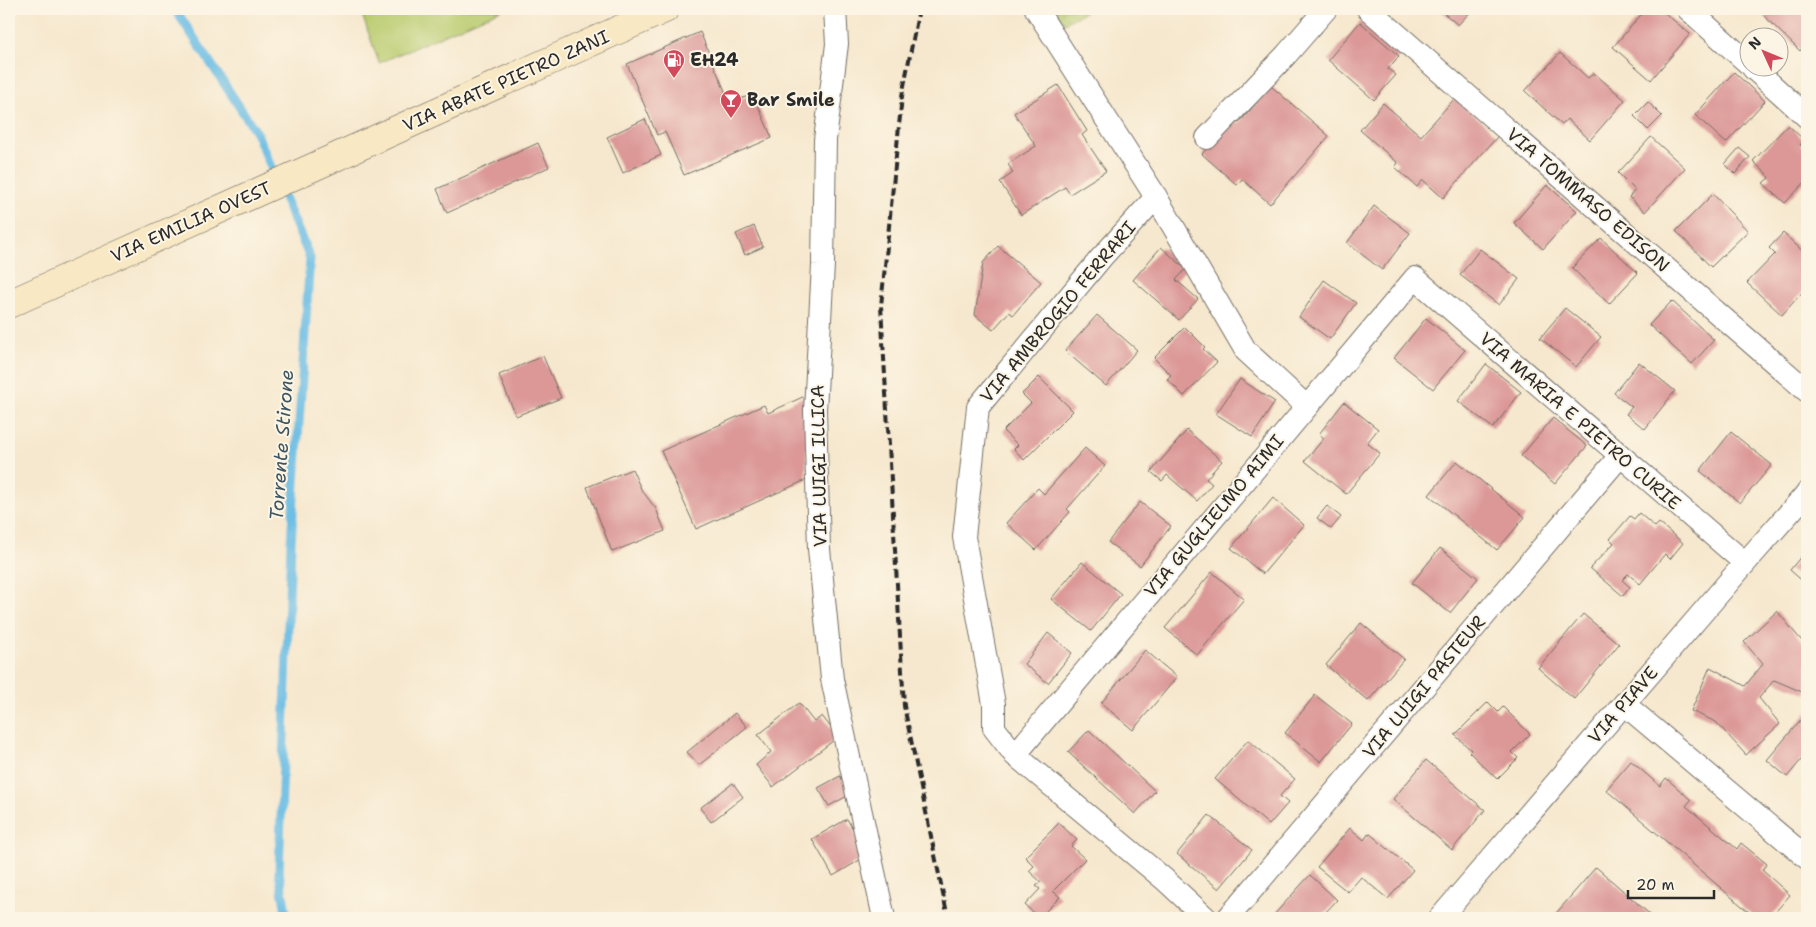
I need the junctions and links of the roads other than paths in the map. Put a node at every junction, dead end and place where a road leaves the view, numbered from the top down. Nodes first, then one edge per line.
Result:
1 (665, 9) edge
2 (835, 9) edge
3 (1036, 9) edge
4 (1326, 9) edge
5 (1368, 9) edge
6 (1688, 9) edge
7 (1738, 54) edge
8 (1764, 78) edge
9 (1807, 117) edge
10 (1207, 138) dead end
11 (374, 141) joint
12 (1156, 197) junction
13 (1414, 278) joint
14 (9, 304) edge
15 (1807, 391) edge
16 (1306, 406) junction
17 (1620, 456) junction
18 (1807, 493) edge
19 (1745, 563) junction
20 (1624, 704) junction
21 (1015, 754) junction
22 (1807, 858) edge
23 (884, 918) edge
24 (1206, 918) edge
25 (1228, 918) edge
26 (1440, 918) edge

1 - 11 main road, VIA ABATE PIETRO ZANI
2 - 23 street, VIA LUIGI ILLICA
3 - 12 street
4 - 10 street
5 - 15 street, VIA TOMMASO EDISON
6 - 7 street
8 - 9 street
11 - 14 main road, VIA EMILIA OVEST
12 - 16 street
12 - 21 street, VIA AMBROGIO FERRARI
13 - 16 street, VIA GUGLIELMO AIMI
13 - 17 street, VIA MARIA E PIETRO CURIE
16 - 21 street, VIA GUGLIELMO AIMI
17 - 19 street, VIA MARIA E PIETRO CURIE
17 - 25 street, VIA LUIGI PASTEUR
18 - 19 street, VIA PIAVE
19 - 20 street, VIA PIAVE
20 - 22 street
20 - 26 street, VIA PIAVE
21 - 24 street, VIA AMBROGIO FERRARI

